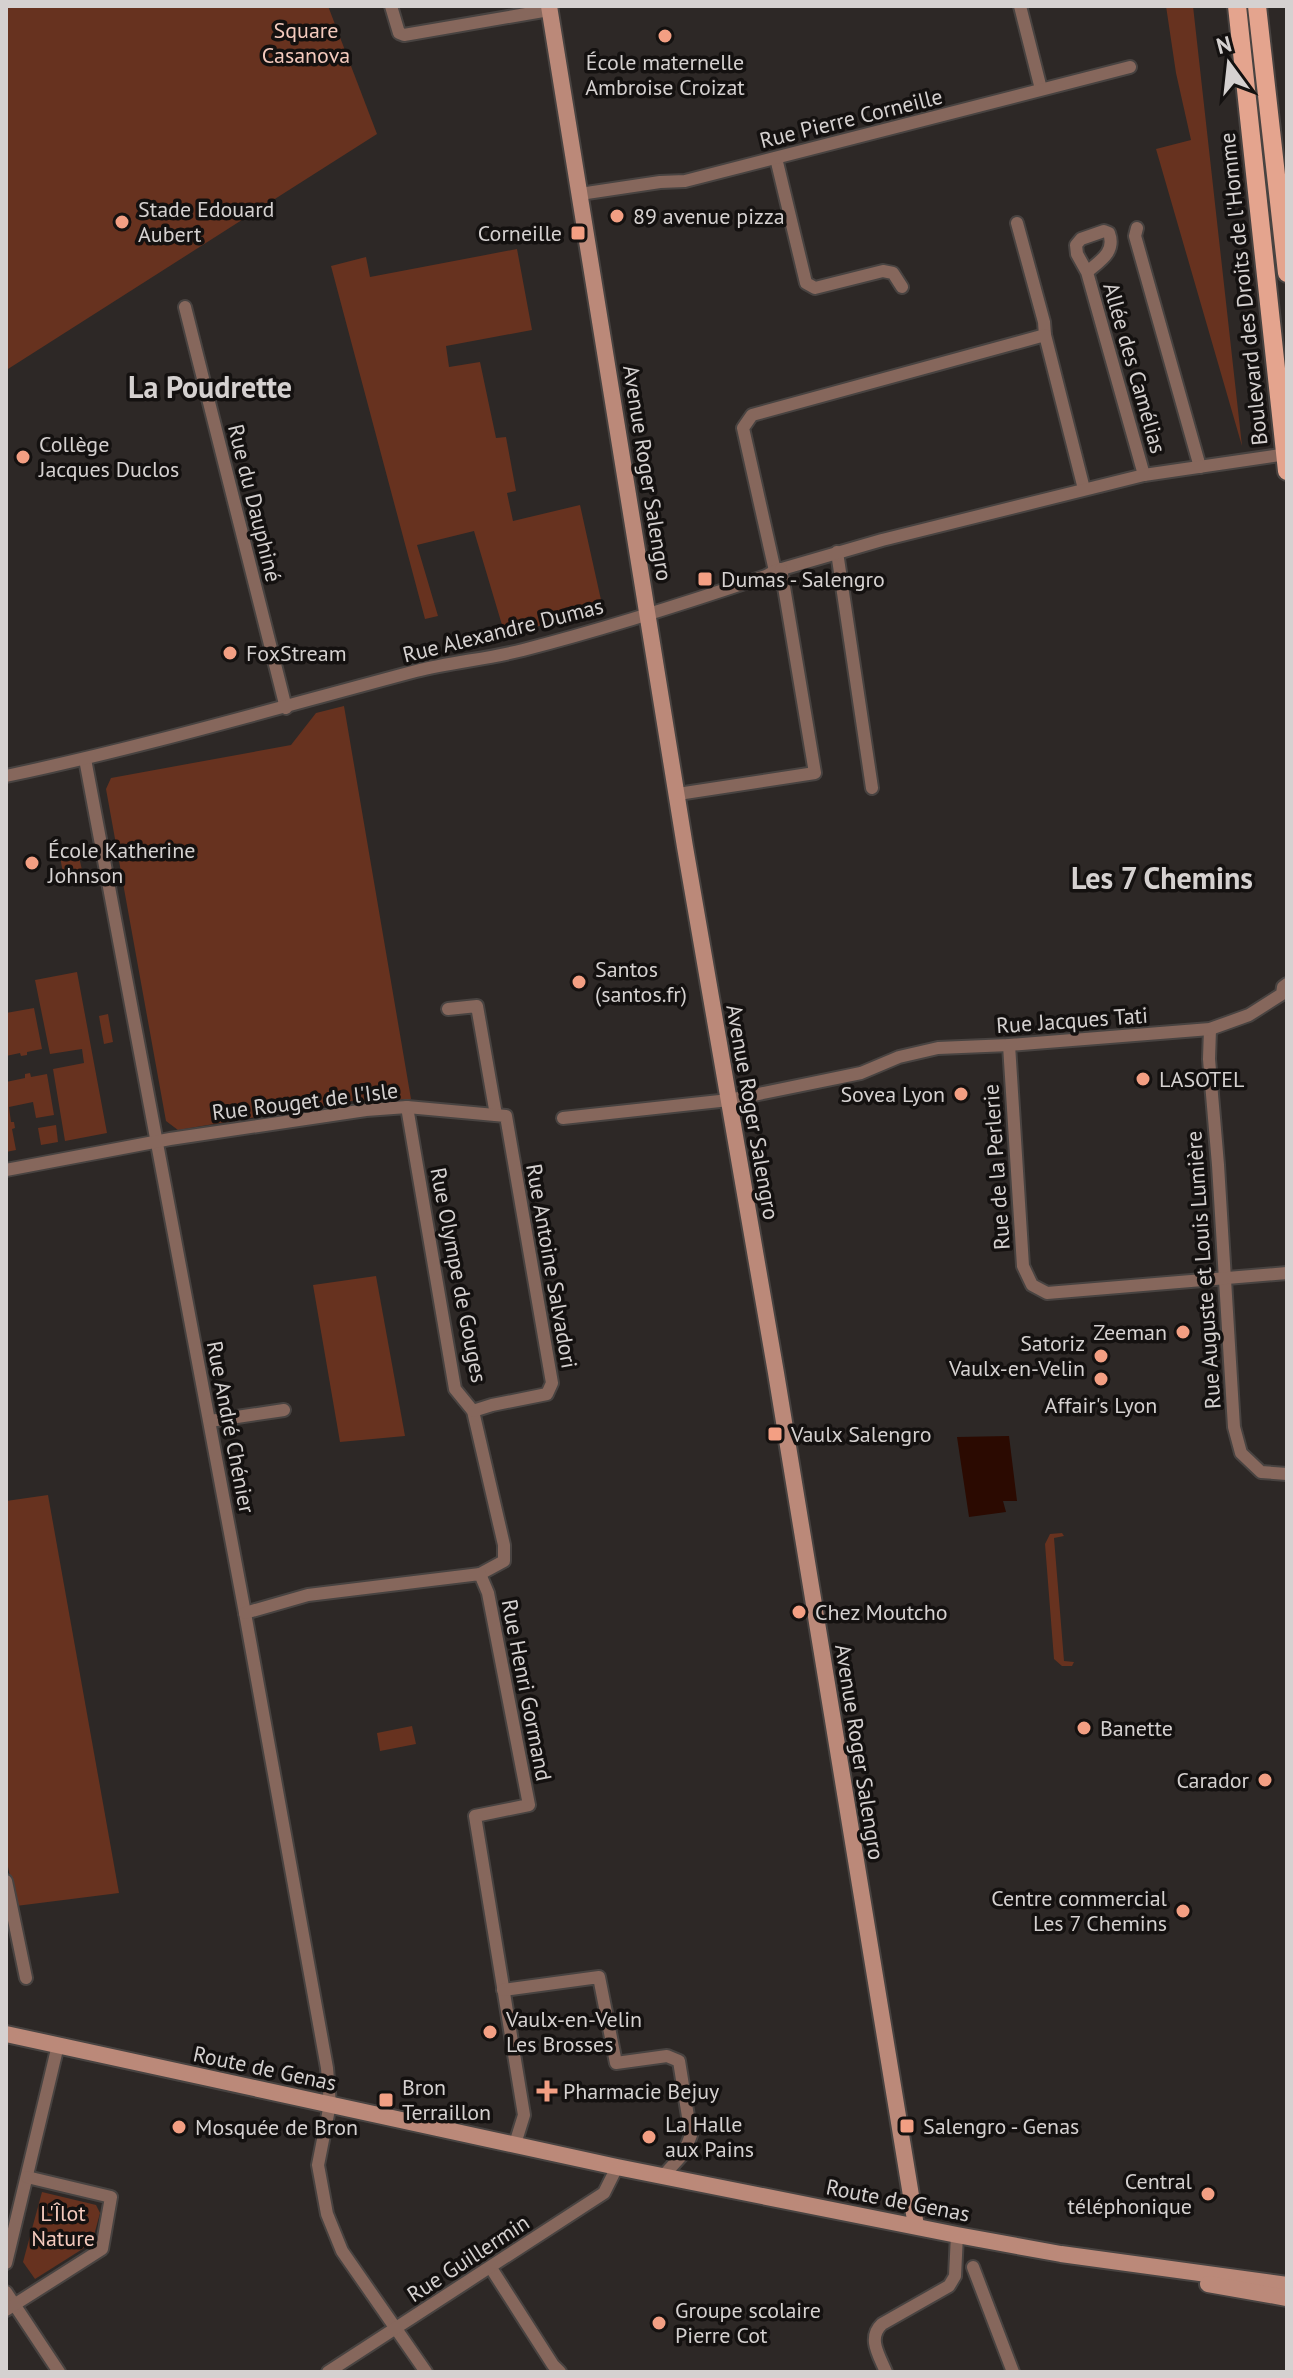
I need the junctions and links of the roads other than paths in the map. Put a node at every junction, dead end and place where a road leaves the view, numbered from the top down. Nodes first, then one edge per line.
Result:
1 (391, 6) edge
2 (1020, 6) edge
3 (1237, 6) edge
4 (1257, 6) edge
5 (549, 8) edge
6 (1130, 67) dead end
7 (1041, 89) junction
8 (776, 158) junction
9 (580, 194) junction
10 (1017, 223) dead end
11 (1137, 228) dead end
12 (1087, 272) dead end
13 (1287, 273) edge
14 (902, 287) dead end
15 (185, 307) dead end
16 (1045, 335) junction
17 (1286, 459) edge
18 (1200, 467) junction
19 (1144, 475) junction
20 (1084, 489) junction
21 (837, 552) junction
22 (778, 570) junction
23 (649, 614) junction
24 (286, 708) junction
25 (85, 759) junction
26 (6, 776) edge
27 (872, 788) dead end
28 (678, 794) junction
29 (1285, 991) edge
30 (448, 1009) dead end
31 (1210, 1029) junction
32 (1009, 1045) junction
33 (729, 1100) junction
34 (407, 1107) junction
35 (501, 1116) junction
36 (563, 1118) dead end
37 (157, 1142) junction
38 (6, 1170) edge
39 (1287, 1273) edge
40 (1225, 1277) junction
41 (284, 1410) dead end
42 (473, 1411) junction
43 (210, 1421) junction
44 (1287, 1474) edge
45 (480, 1574) junction
46 (245, 1613) junction
47 (6, 1881) edge
48 (26, 1978) dead end
49 (503, 1990) junction
50 (6, 2034) edge
51 (58, 2045) junction
52 (330, 2104) junction
53 (515, 2144) junction
54 (617, 2167) junction
55 (663, 2176) junction
56 (27, 2177) junction
57 (916, 2226) junction
58 (957, 2235) junction
59 (1077, 2256) junction
60 (6, 2263) edge
61 (973, 2267) dead end
62 (491, 2268) junction
63 (1164, 2277) junction
64 (1287, 2285) edge
65 (6, 2292) edge
66 (1287, 2292) edge
67 (1287, 2298) edge
68 (10, 2308) edge
69 (397, 2328) junction
70 (59, 2372) edge
71 (328, 2372) edge
72 (426, 2372) edge
73 (560, 2372) edge
74 (886, 2372) edge
75 (1013, 2372) edge

1 - 5 street
2 - 7 street
3 - 17 main road, Boulevard des Droits de l'Homme
4 - 13 main road, Boulevard des Droits de l'Homme
5 - 9 street, Avenue Roger Salengro
6 - 7 street, Rue Pierre Corneille
7 - 8 street, Rue Pierre Corneille
8 - 9 street, Rue Pierre Corneille
8 - 14 street
9 - 23 street, Avenue Roger Salengro
10 - 16 street
11 - 18 street
12 - 19 street, Allée des Camélias
15 - 24 street, Rue du Dauphiné
16 - 20 street
16 - 22 street
17 - 18 street, Rue Alexandre Dumas
18 - 19 street, Rue Alexandre Dumas
19 - 20 street, Rue Alexandre Dumas
20 - 21 street, Rue Alexandre Dumas
21 - 22 street, Rue Alexandre Dumas
21 - 27 street
22 - 23 street, Rue Alexandre Dumas
22 - 28 street
23 - 24 street, Rue Alexandre Dumas
23 - 28 street, Avenue Roger Salengro
24 - 25 street, Rue Alexandre Dumas
25 - 26 street, Rue Alexandre Dumas
25 - 37 street, Rue André Chénier
28 - 33 street, Avenue Roger Salengro
29 - 31 street, Rue Jacques Tati
30 - 35 street
31 - 32 street, Rue Jacques Tati
31 - 40 street, Rue Auguste et Louis Lumière
32 - 33 street, Rue Jacques Tati
32 - 40 street, Rue de la Perlerie
33 - 36 street
33 - 57 street, Avenue Roger Salengro
34 - 35 street, Rue Rouget de l'Isle
34 - 37 street, Rue Rouget de l'Isle
34 - 42 street, Rue Olympe de Gouges
35 - 42 street, Rue Antoine Salvadori
37 - 38 street, Rue Rouget de l'Isle
37 - 43 street, Rue André Chénier
39 - 40 street
40 - 44 street, Rue Auguste et Louis Lumière
41 - 43 street
42 - 45 street, Rue Olympe de Gouges
43 - 46 street, Rue André Chénier
45 - 46 street, Rue Henri Gormand
45 - 49 street, Rue Henri Gormand
46 - 52 street, Rue André Chénier
47 - 48 street
49 - 53 street
49 - 55 street
50 - 51 street, Route de Genas
51 - 52 street, Route de Genas
51 - 56 street
52 - 53 street, Route de Genas
52 - 69 street, Rue André Chénier
53 - 54 street, Route de Genas
54 - 55 street, Route de Genas
54 - 62 street, Rue Guillermin
55 - 57 street, Route de Genas
56 - 60 street
56 - 68 street
57 - 58 street, Route de Genas
58 - 59 street, Route de Genas
58 - 74 street
59 - 63 street, Route de Genas
59 - 64 street, Route de Genas
61 - 75 street
62 - 69 street, Rue Guillermin
62 - 73 street
63 - 66 street
63 - 67 street, Route de Genas
65 - 68 street
68 - 70 street
69 - 71 street, Rue Guillermin
69 - 72 street, Rue André Chénier

